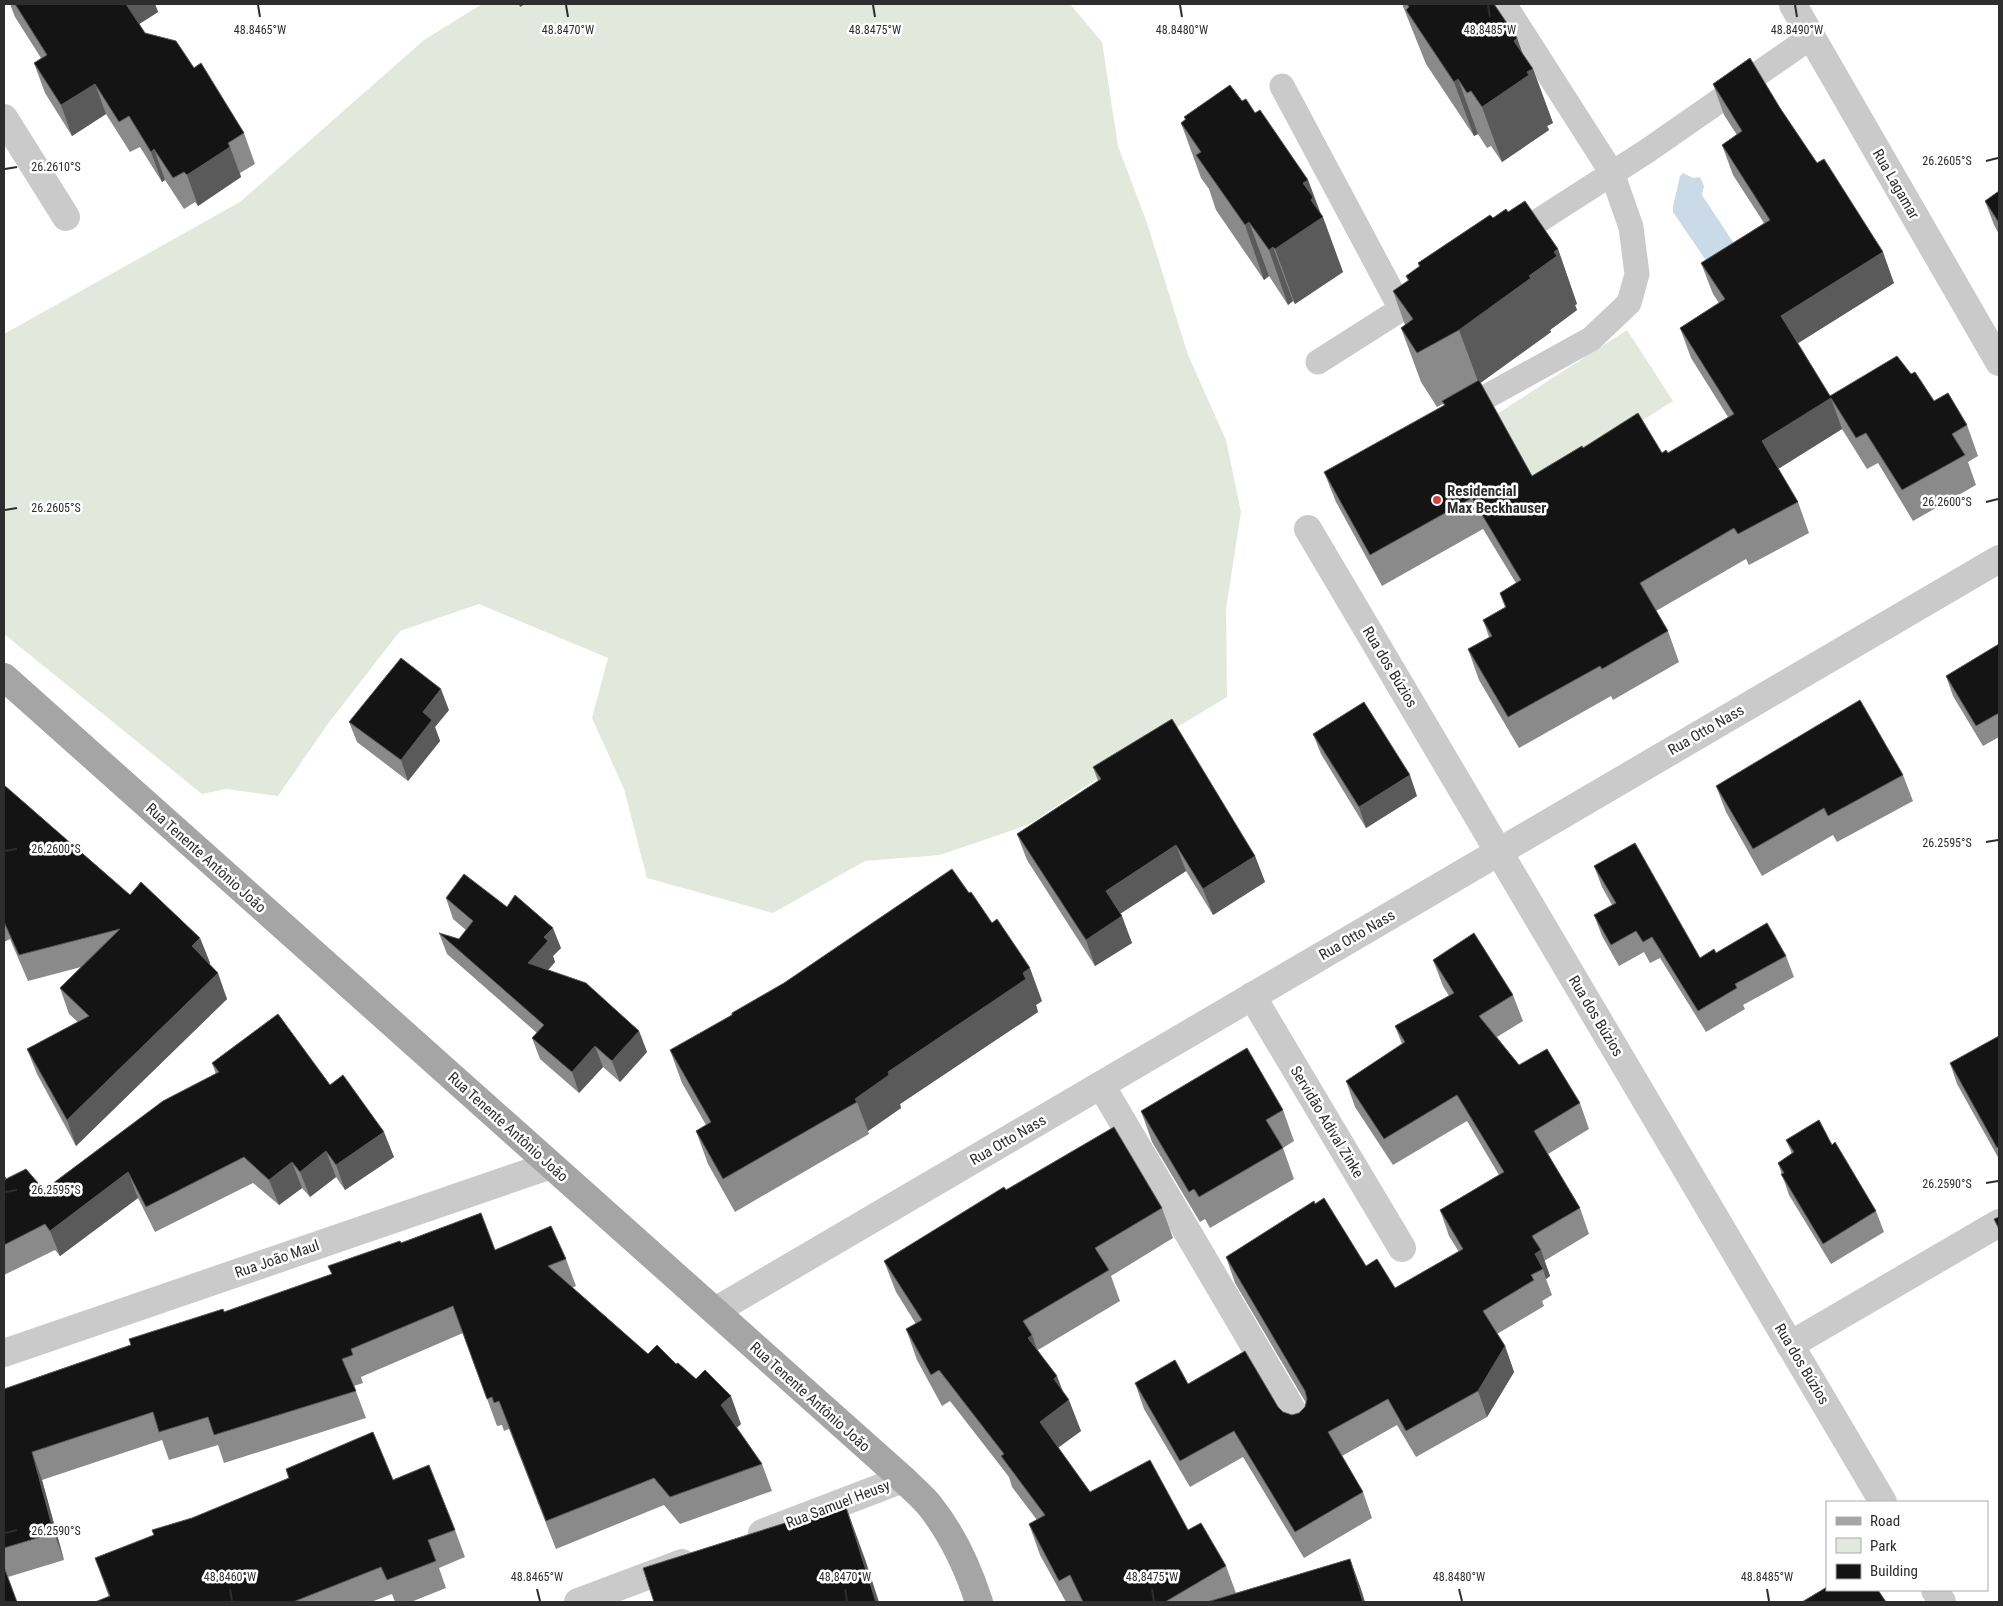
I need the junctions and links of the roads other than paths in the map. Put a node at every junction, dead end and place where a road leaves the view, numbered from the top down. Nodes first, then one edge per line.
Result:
1 (1504, 4) edge
2 (1792, 5) dead end
3 (1811, 37) junction
4 (1282, 86) dead end
5 (4, 118) edge
6 (1612, 173) junction
7 (66, 217) dead end
8 (1490, 252) edge
9 (1450, 278) edge
10 (1401, 309) junction
11 (1318, 362) dead end
12 (1999, 362) edge
13 (1433, 426) edge
14 (1308, 529) dead end
15 (1999, 558) edge
16 (4, 677) edge
17 (1499, 852) junction
18 (1252, 996) junction
19 (1101, 1085) junction
20 (551, 1165) junction
21 (1999, 1223) edge
22 (1402, 1248) dead end
23 (715, 1311) junction
24 (1790, 1345) junction
25 (4, 1353) edge
26 (1301, 1425) edge
27 (903, 1479) junction
28 (1882, 1501) edge
29 (743, 1540) edge
30 (706, 1554) edge
31 (1936, 1591) edge
32 (578, 1602) edge
33 (979, 1602) edge
34 (1942, 1602) edge

1 - 6 lane
2 - 3 street, Rua Lagamar
3 - 6 lane
3 - 12 street, Rua Lagamar
4 - 10 lane
5 - 7 street
6 - 8 lane
6 - 13 lane
9 - 10 lane
10 - 11 lane
14 - 17 street, Rua dos Búzios
15 - 17 street, Rua Otto Nass
16 - 20 main road, Rua Tenente Antônio João
17 - 18 street, Rua Otto Nass
17 - 24 street, Rua dos Búzios
18 - 19 street, Rua Otto Nass
18 - 22 street, Servidão Adival Zinke
19 - 23 street, Rua Otto Nass
19 - 26 street
20 - 23 main road, Rua Tenente Antônio João
20 - 25 street, Rua João Maul
21 - 24 street
23 - 27 main road, Rua Tenente Antônio João
24 - 28 street, Rua dos Búzios
27 - 29 street, Rua Samuel Heusy
27 - 33 main road, Rua Tenente Antônio João
30 - 32 street
31 - 34 street

